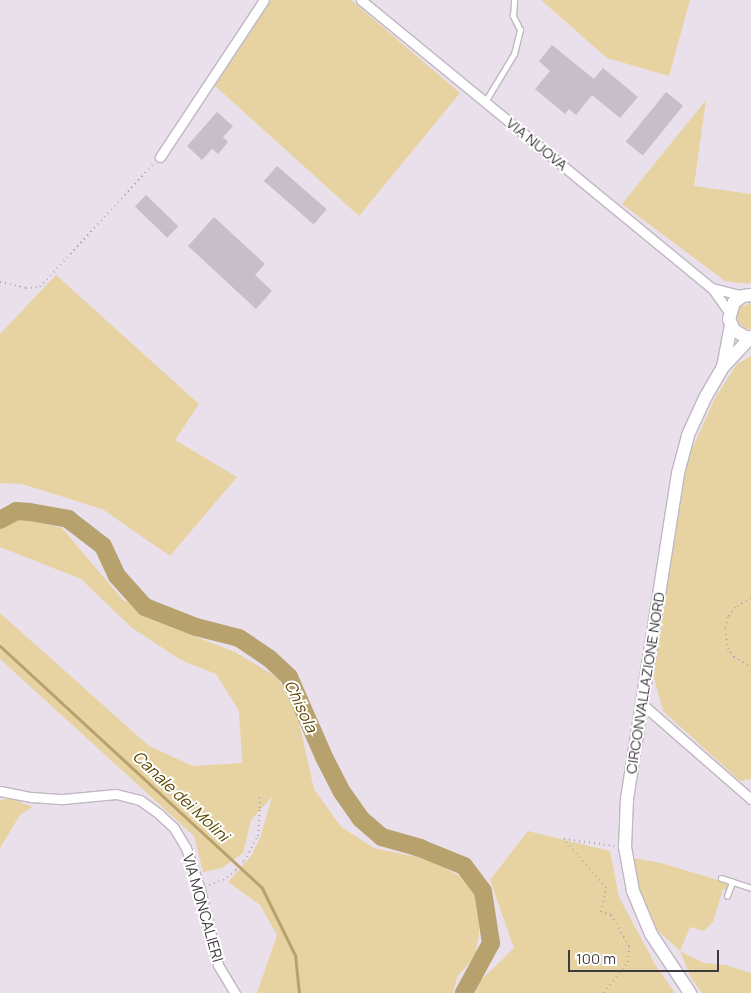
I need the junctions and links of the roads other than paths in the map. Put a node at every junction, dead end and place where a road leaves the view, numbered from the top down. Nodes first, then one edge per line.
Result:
1 (264, 0) edge
2 (361, 0) edge
3 (514, 0) edge
4 (485, 102) junction
5 (160, 158) road end
6 (712, 288) junction
7 (747, 296) edge
8 (730, 318) junction
9 (751, 337) edge
10 (723, 367) junction
11 (642, 704) junction
12 (0, 791) edge
13 (751, 799) edge
14 (720, 878) dead end
15 (732, 882) junction
16 (751, 888) edge
17 (727, 896) dead end
18 (235, 993) edge
19 (690, 993) edge

1 - 5 street
2 - 4 street, VIA NUOVA
3 - 4 lane
4 - 6 street, VIA NUOVA
6 - 7 street, VIA NUOVA
6 - 8 street, VIA NUOVA
7 - 8 street
8 - 9 street
8 - 10 street, CIRCONVALLAZIONE NORD
9 - 10 street, CIRCONVALLAZIONE NORD
10 - 11 street, CIRCONVALLAZIONE NORD
11 - 13 street
11 - 19 street, CIRCONVALLAZIONE NORD
12 - 18 street, VIA MONCALIERI
14 - 15 lane
15 - 16 lane
15 - 17 lane

